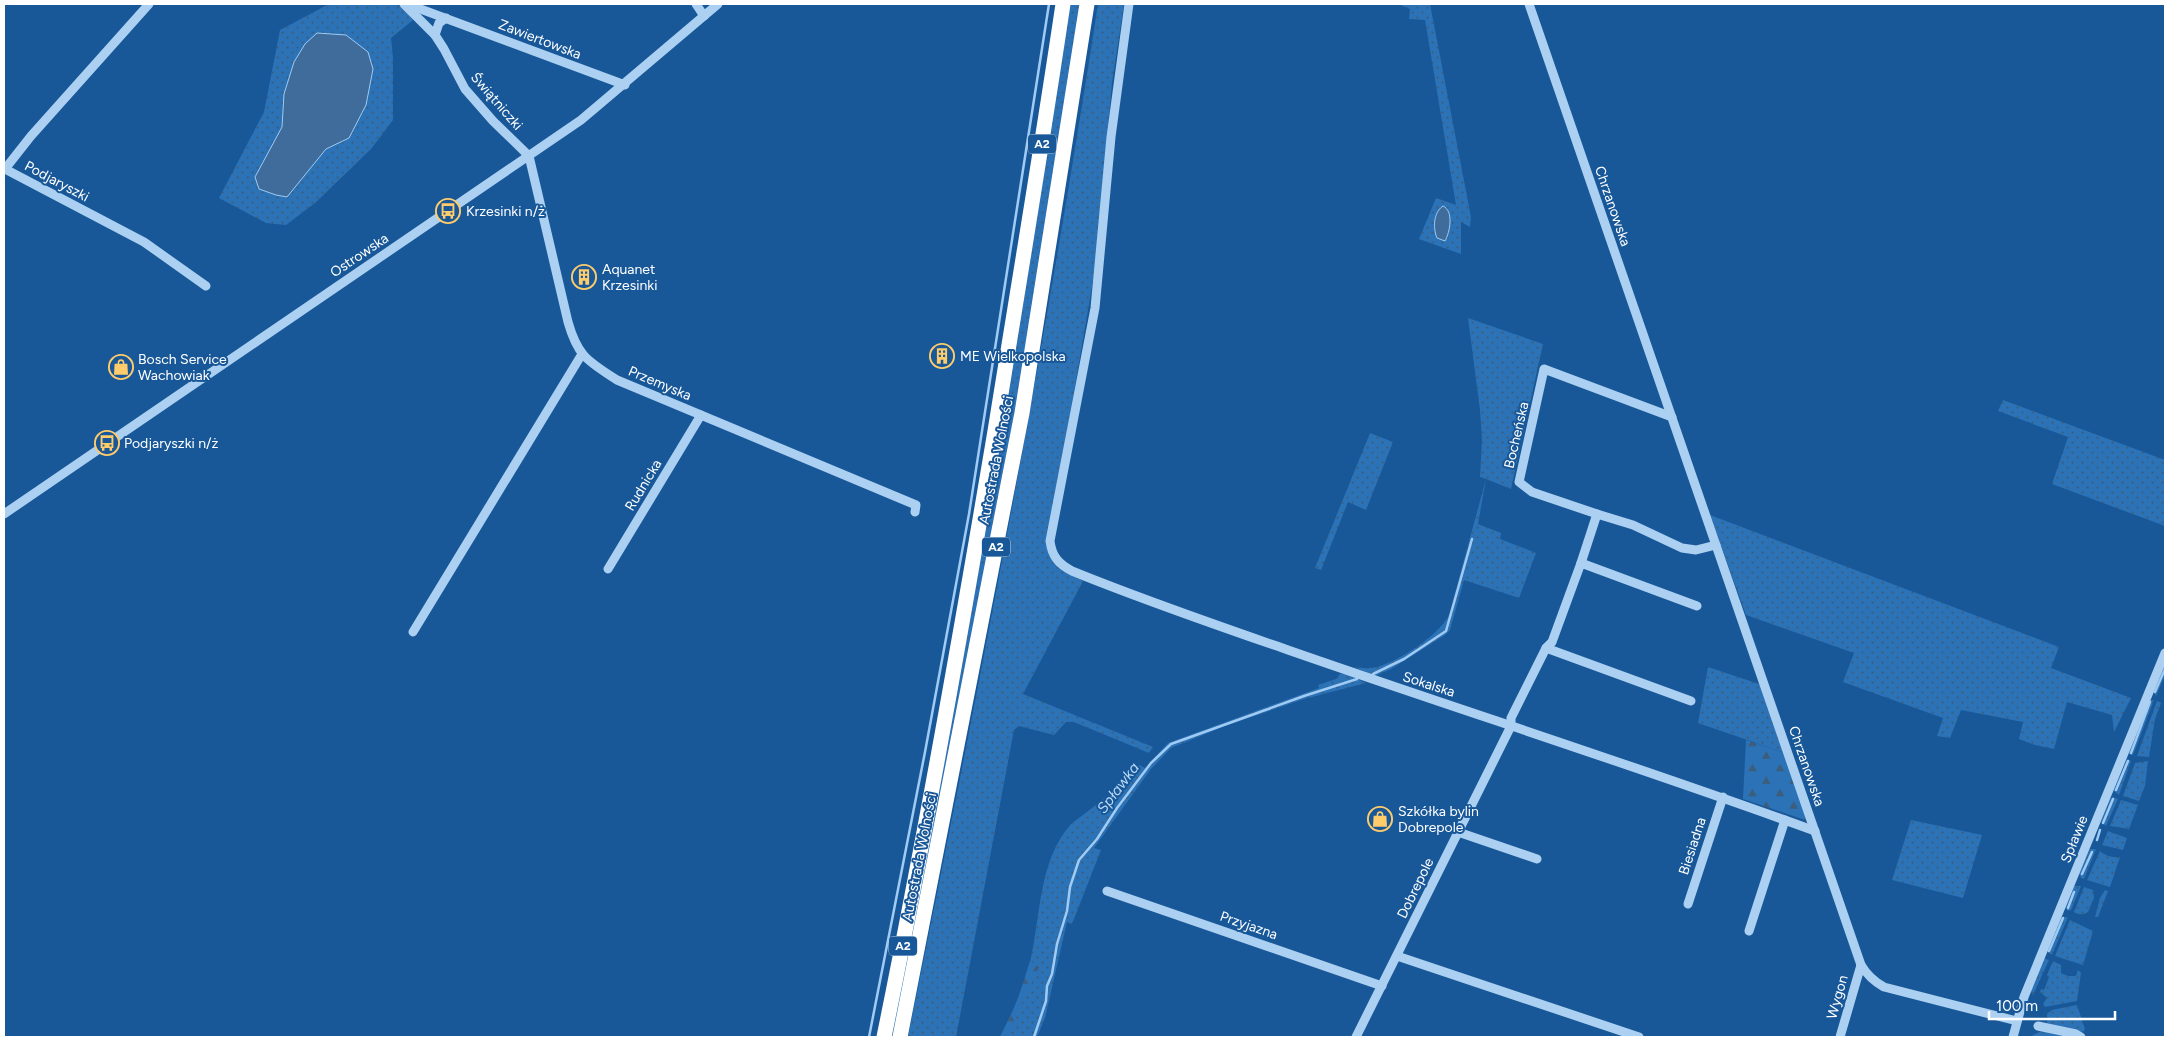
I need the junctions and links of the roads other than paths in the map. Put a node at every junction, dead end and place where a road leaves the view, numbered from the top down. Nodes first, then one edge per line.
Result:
1 (149, 4) edge
2 (404, 4) edge
3 (696, 4) edge
4 (718, 4) edge
5 (1059, 4) edge
6 (1063, 4) edge
7 (1087, 4) edge
8 (1129, 4) edge
9 (1529, 4) edge
10 (704, 16) junction
11 (446, 18) junction
12 (435, 35) junction
13 (1056, 56) junction
14 (624, 85) junction
15 (528, 156) junction
16 (206, 286) dead end
17 (582, 354) junction
18 (701, 415) junction
19 (1672, 417) junction
20 (916, 512) dead end
21 (4, 514) edge
22 (1597, 514) junction
23 (1716, 545) junction
24 (1581, 563) junction
25 (608, 569) dead end
26 (1697, 606) dead end
27 (413, 632) dead end
28 (1546, 648) junction
29 (2165, 654) edge
30 (1691, 701) dead end
31 (1511, 726) junction
32 (1723, 797) junction
33 (1784, 820) junction
34 (1815, 831) junction
35 (1458, 832) junction
36 (1536, 859) dead end
37 (1108, 891) dead end
38 (1688, 904) dead end
39 (1750, 931) dead end
40 (1397, 956) junction
41 (1861, 964) junction
42 (1382, 986) junction
43 (2016, 1021) junction
44 (2038, 1026) dead end
45 (884, 1037) edge
46 (900, 1037) edge
47 (1356, 1037) edge
48 (1639, 1037) edge
49 (1840, 1037) edge
50 (2013, 1037) edge
51 (2081, 1037) edge

1 - 16 street, Podjaryszki
2 - 11 street, Świątniczki
2 - 12 street, Świątniczki
3 - 10 street
4 - 10 street, Ostrowska
5 - 13 highway
6 - 13 highway, Autostrada Wolności / A2
7 - 46 highway, Autostrada Wolności / A2
8 - 31 street, Sokalska
9 - 19 street, Chrzanowska
10 - 14 street, Ostrowska
11 - 12 street
11 - 14 street, Zawiertowska
12 - 15 street, Świątniczki
13 - 45 highway, Autostrada Wolności / A2
14 - 15 street, Ostrowska
15 - 17 street, Przemyska
15 - 21 street, Ostrowska
17 - 18 street, Przemyska
17 - 27 street
18 - 20 street, Przemyska
18 - 25 street, Rudnicka
19 - 22 street, Bocheńska
19 - 23 street, Chrzanowska
22 - 23 street, Bocheńska
22 - 24 street
23 - 34 street, Chrzanowska
24 - 26 street
24 - 28 street
28 - 30 street
28 - 31 street
29 - 43 street, Spławie
31 - 32 street, Sokalska
31 - 35 street, Dobrepole
32 - 33 street, Sokalska
32 - 38 street, Biesiadna
33 - 34 street, Sokalska
33 - 39 street
34 - 41 street, Chrzanowska
35 - 36 street
35 - 40 street, Dobrepole
37 - 42 street, Przyjazna
40 - 42 street, Dobrepole
40 - 48 street
41 - 43 street, Chrzanowska
41 - 49 street, Wygon
42 - 47 street, Dobrepole
43 - 50 street, Spławie
44 - 51 street

